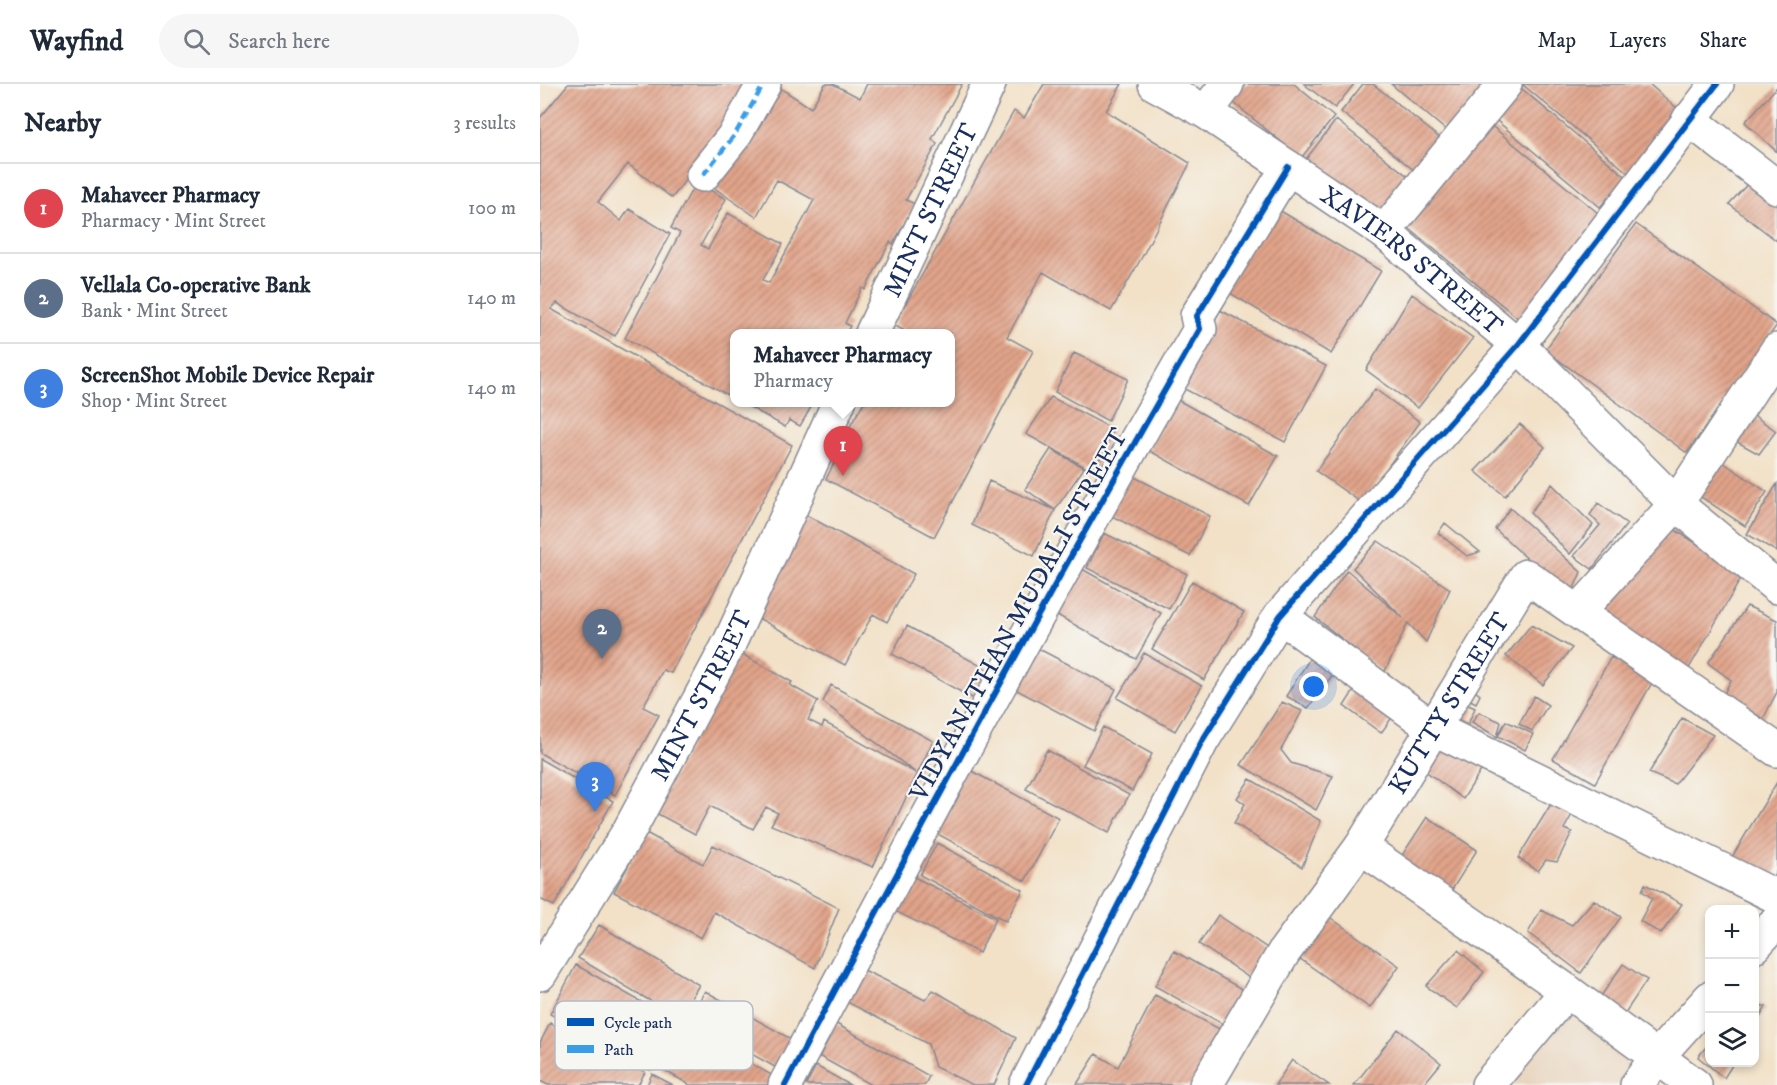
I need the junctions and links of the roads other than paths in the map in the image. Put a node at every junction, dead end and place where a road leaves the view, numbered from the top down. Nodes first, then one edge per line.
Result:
1 (764, 84) edge
2 (989, 84) edge
3 (1155, 84) edge
4 (1227, 84) edge
5 (1505, 84) edge
6 (1717, 84) edge
7 (1206, 112) junction
8 (1689, 119) junction
9 (1288, 167) junction
10 (703, 176) dead end
11 (1777, 187) edge
12 (1384, 232) junction
13 (874, 329) edge
14 (1518, 345) junction
15 (1777, 350) edge
16 (837, 407) edge
17 (1676, 504) junction
18 (1777, 587) edge
19 (1578, 612) junction
20 (1280, 616) junction
21 (1433, 728) junction
22 (1777, 750) edge
23 (1361, 847) junction
24 (1777, 897) edge
25 (1777, 921) edge
26 (1759, 941) edge
27 (540, 974) edge
28 (1567, 992) junction
29 (1705, 1004) edge
30 (1656, 1058) junction
31 (785, 1085) edge
32 (1026, 1085) edge
33 (1206, 1085) edge
34 (1488, 1085) edge
35 (1637, 1085) edge
36 (1695, 1085) edge

1 - 10 street
2 - 13 street, MINT STREET
3 - 7 street, XAVIERS STREET
4 - 7 street
5 - 12 street
6 - 8 street
7 - 9 street, XAVIERS STREET
8 - 11 street
8 - 14 street
9 - 12 street, XAVIERS STREET
9 - 31 street, VIDYANATHAN MUDALI STREET
12 - 14 street, XAVIERS STREET
14 - 17 street, XAVIERS STREET
14 - 20 street
15 - 17 street
16 - 27 street, MINT STREET
17 - 18 street, XAVIERS STREET
17 - 19 street
19 - 21 street, KUTTY STREET
19 - 22 street, KUTTY STREET
20 - 21 street
20 - 32 street
21 - 23 street, KUTTY STREET
21 - 24 street
23 - 28 street
23 - 33 street, KUTTY STREET
25 - 26 street
28 - 30 street
28 - 34 street
29 - 30 street
30 - 35 street
30 - 36 street

